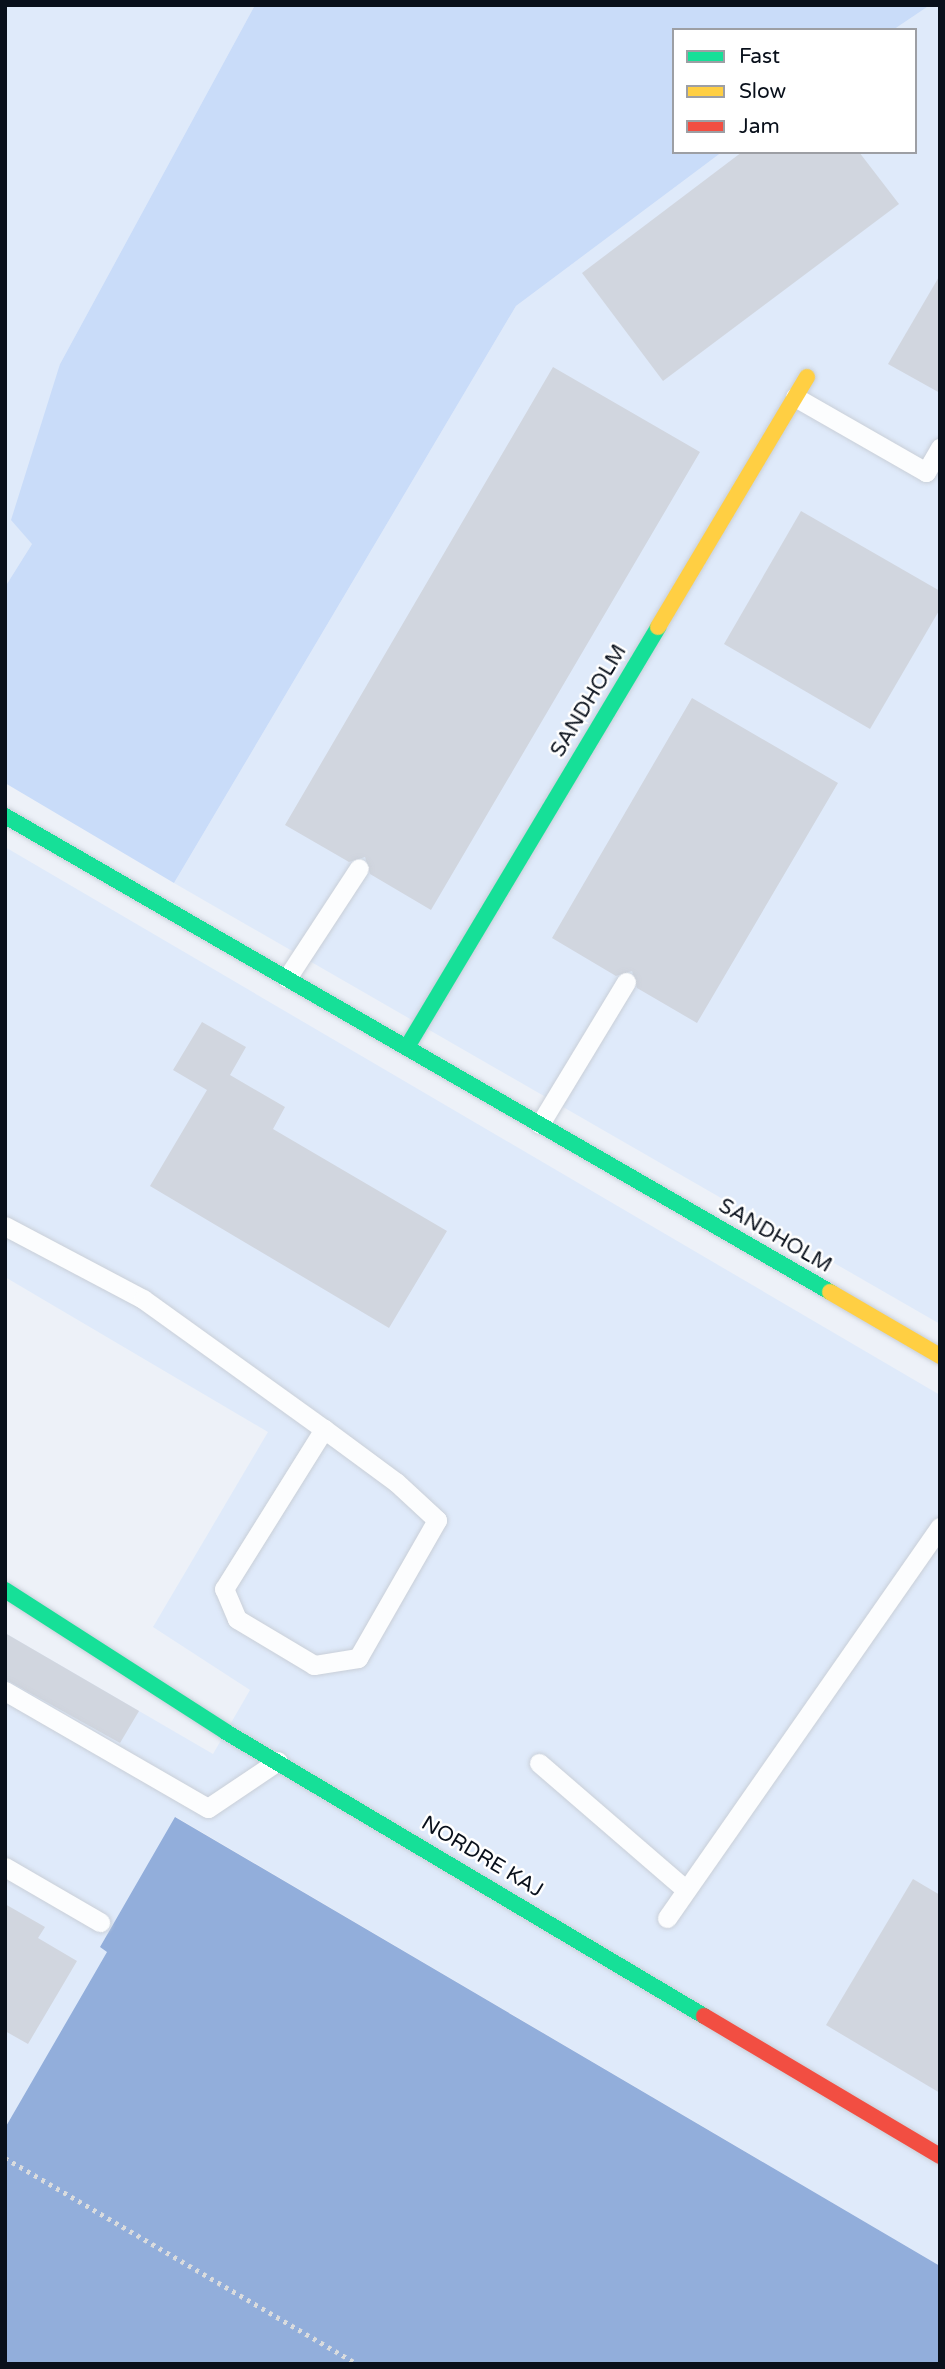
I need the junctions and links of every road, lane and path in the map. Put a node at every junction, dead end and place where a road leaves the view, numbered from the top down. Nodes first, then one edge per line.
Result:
1 (807, 377) dead end
2 (795, 397) junction
3 (940, 448) edge
4 (5, 816) edge
5 (359, 868) dead end
6 (286, 978) junction
7 (626, 982) dead end
8 (407, 1048) junction
9 (540, 1124) junction
10 (5, 1226) edge
11 (940, 1356) edge
12 (324, 1429) junction
13 (940, 1527) edge
14 (5, 1590) edge
15 (5, 1691) edge
16 (278, 1761) junction
17 (539, 1763) dead end
18 (5, 1867) edge
19 (686, 1890) junction
20 (667, 1918) dead end
21 (100, 1923) dead end
22 (940, 2156) edge
23 (5, 2158) edge
24 (357, 2364) edge

1 - 2 street, SANDHOLM
2 - 3 lane
2 - 8 street, SANDHOLM
4 - 6 street, SANDHOLM
5 - 6 lane
6 - 8 street, SANDHOLM
7 - 9 lane
8 - 9 street, SANDHOLM
9 - 11 street, SANDHOLM
10 - 12 lane
12 - 12 lane
13 - 19 lane
14 - 16 street, NORDRE KAJ
15 - 16 lane
16 - 22 street, NORDRE KAJ
17 - 19 lane
18 - 21 lane
19 - 20 lane
23 - 24 path

